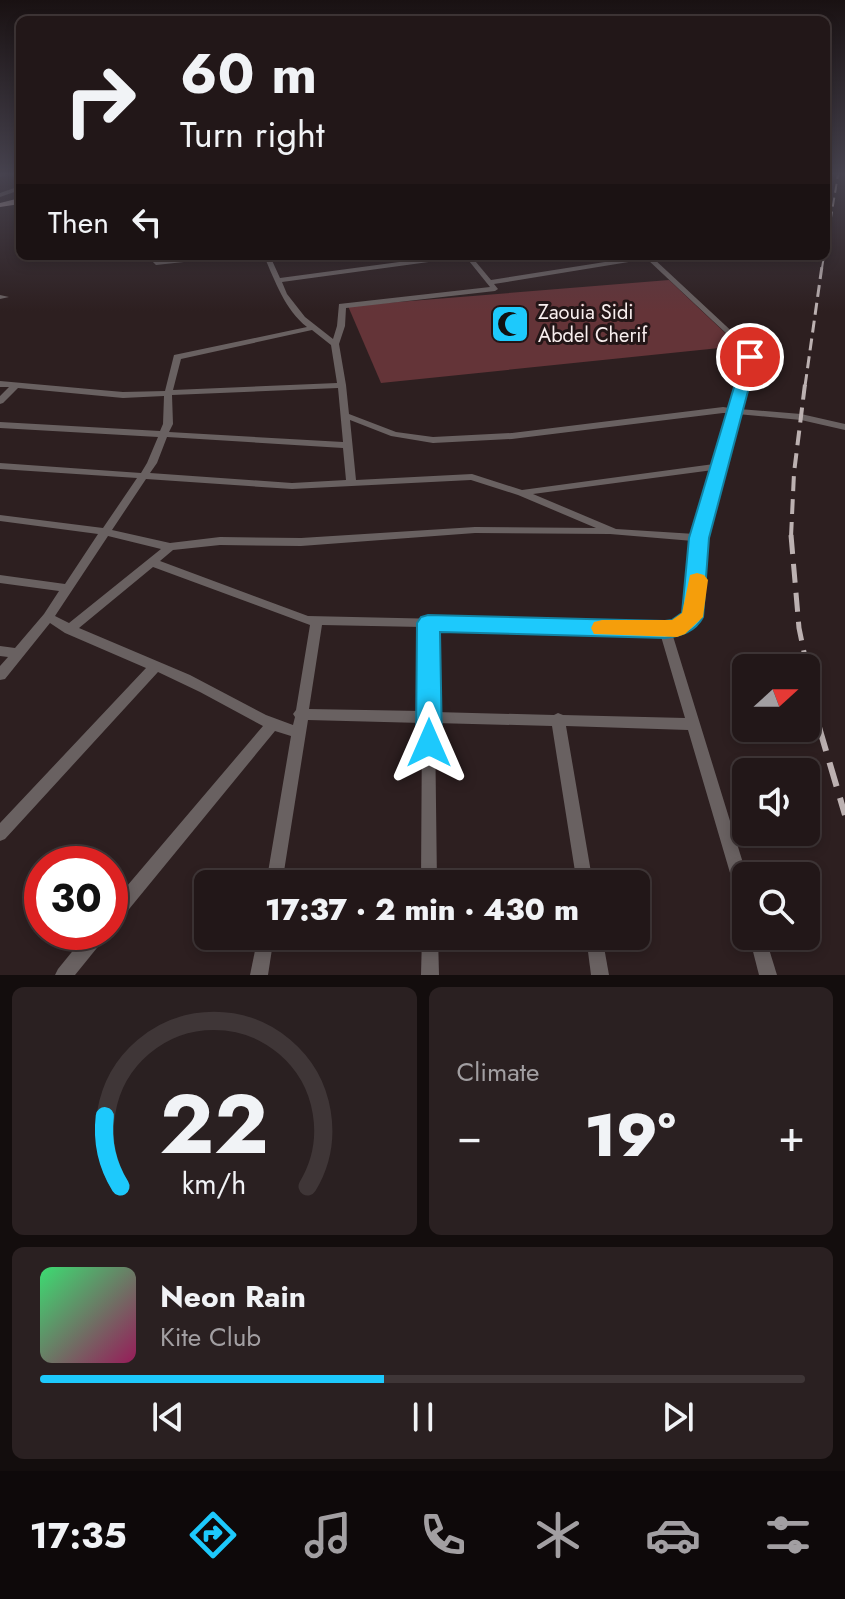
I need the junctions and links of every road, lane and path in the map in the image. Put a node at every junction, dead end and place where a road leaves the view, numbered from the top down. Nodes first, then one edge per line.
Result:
1 (153, 260) edge
2 (184, 260) edge
3 (269, 260) edge
4 (405, 260) edge
5 (429, 260) edge
6 (472, 260) edge
7 (612, 260) edge
8 (655, 260) edge
9 (408, 263) junction
10 (279, 280) junction
11 (491, 282) junction
12 (312, 328) junction
13 (335, 344) junction
14 (0, 384) edge
15 (16, 385) junction
16 (342, 385) junction
17 (168, 394) junction
18 (0, 401) edge
19 (736, 410) junction
20 (346, 416) junction
21 (0, 425) edge
22 (845, 427) edge
23 (165, 434) junction
24 (348, 445) junction
25 (0, 466) edge
26 (716, 467) junction
27 (143, 477) junction
28 (351, 484) junction
29 (522, 493) junction
30 (0, 518) edge
31 (107, 532) junction
32 (614, 532) junction
33 (699, 538) junction
34 (170, 547) junction
35 (150, 562) junction
36 (0, 579) edge
37 (67, 588) junction
38 (48, 617) junction
39 (317, 620) junction
40 (428, 623) junction
41 (665, 629) junction
42 (69, 630) junction
43 (0, 651) edge
44 (18, 653) junction
45 (155, 667) junction
46 (0, 675) edge
47 (300, 714) junction
48 (429, 715) junction
49 (558, 719) junction
50 (693, 724) junction
51 (271, 726) junction
52 (299, 732) junction
53 (0, 834) edge
54 (735, 862) edge
55 (276, 870) edge
56 (429, 870) edge
57 (583, 870) edge
58 (128, 897) edge
59 (84, 950) edge
60 (263, 950) edge
61 (430, 950) edge
62 (596, 950) edge
63 (761, 950) edge
64 (64, 975) edge
65 (259, 975) edge
66 (430, 975) edge
67 (600, 975) edge
68 (768, 975) edge

1 - 2 street
3 - 10 street
4 - 9 street
5 - 9 street
6 - 11 street
7 - 11 street
8 - 19 street
9 - 10 street
10 - 12 street
11 - 13 street
12 - 13 street
12 - 17 street
13 - 16 street
14 - 15 street
15 - 17 street
15 - 18 street
16 - 17 street
16 - 20 street
17 - 23 street
19 - 20 street
19 - 22 street
19 - 26 street
20 - 24 street
21 - 23 street
23 - 24 street
23 - 27 street
24 - 28 street
25 - 27 street
26 - 29 street
26 - 33 street
27 - 28 street
27 - 31 street
28 - 29 street
29 - 32 street
30 - 31 street
31 - 34 street
31 - 37 street
32 - 33 street
32 - 34 street
33 - 41 street
34 - 35 street
35 - 39 street
35 - 42 street
36 - 37 street
37 - 38 street
38 - 42 street
38 - 44 street
39 - 40 street
39 - 47 street
40 - 41 street
40 - 48 street
41 - 50 street
42 - 45 street
43 - 44 street
44 - 46 street
45 - 51 street
45 - 53 street
47 - 48 street
47 - 52 street
48 - 49 street
48 - 56 street
49 - 50 street
49 - 57 street
50 - 54 street
51 - 52 street
51 - 58 street
52 - 55 street
59 - 64 street
60 - 65 street
61 - 66 street
62 - 67 street
63 - 68 street

